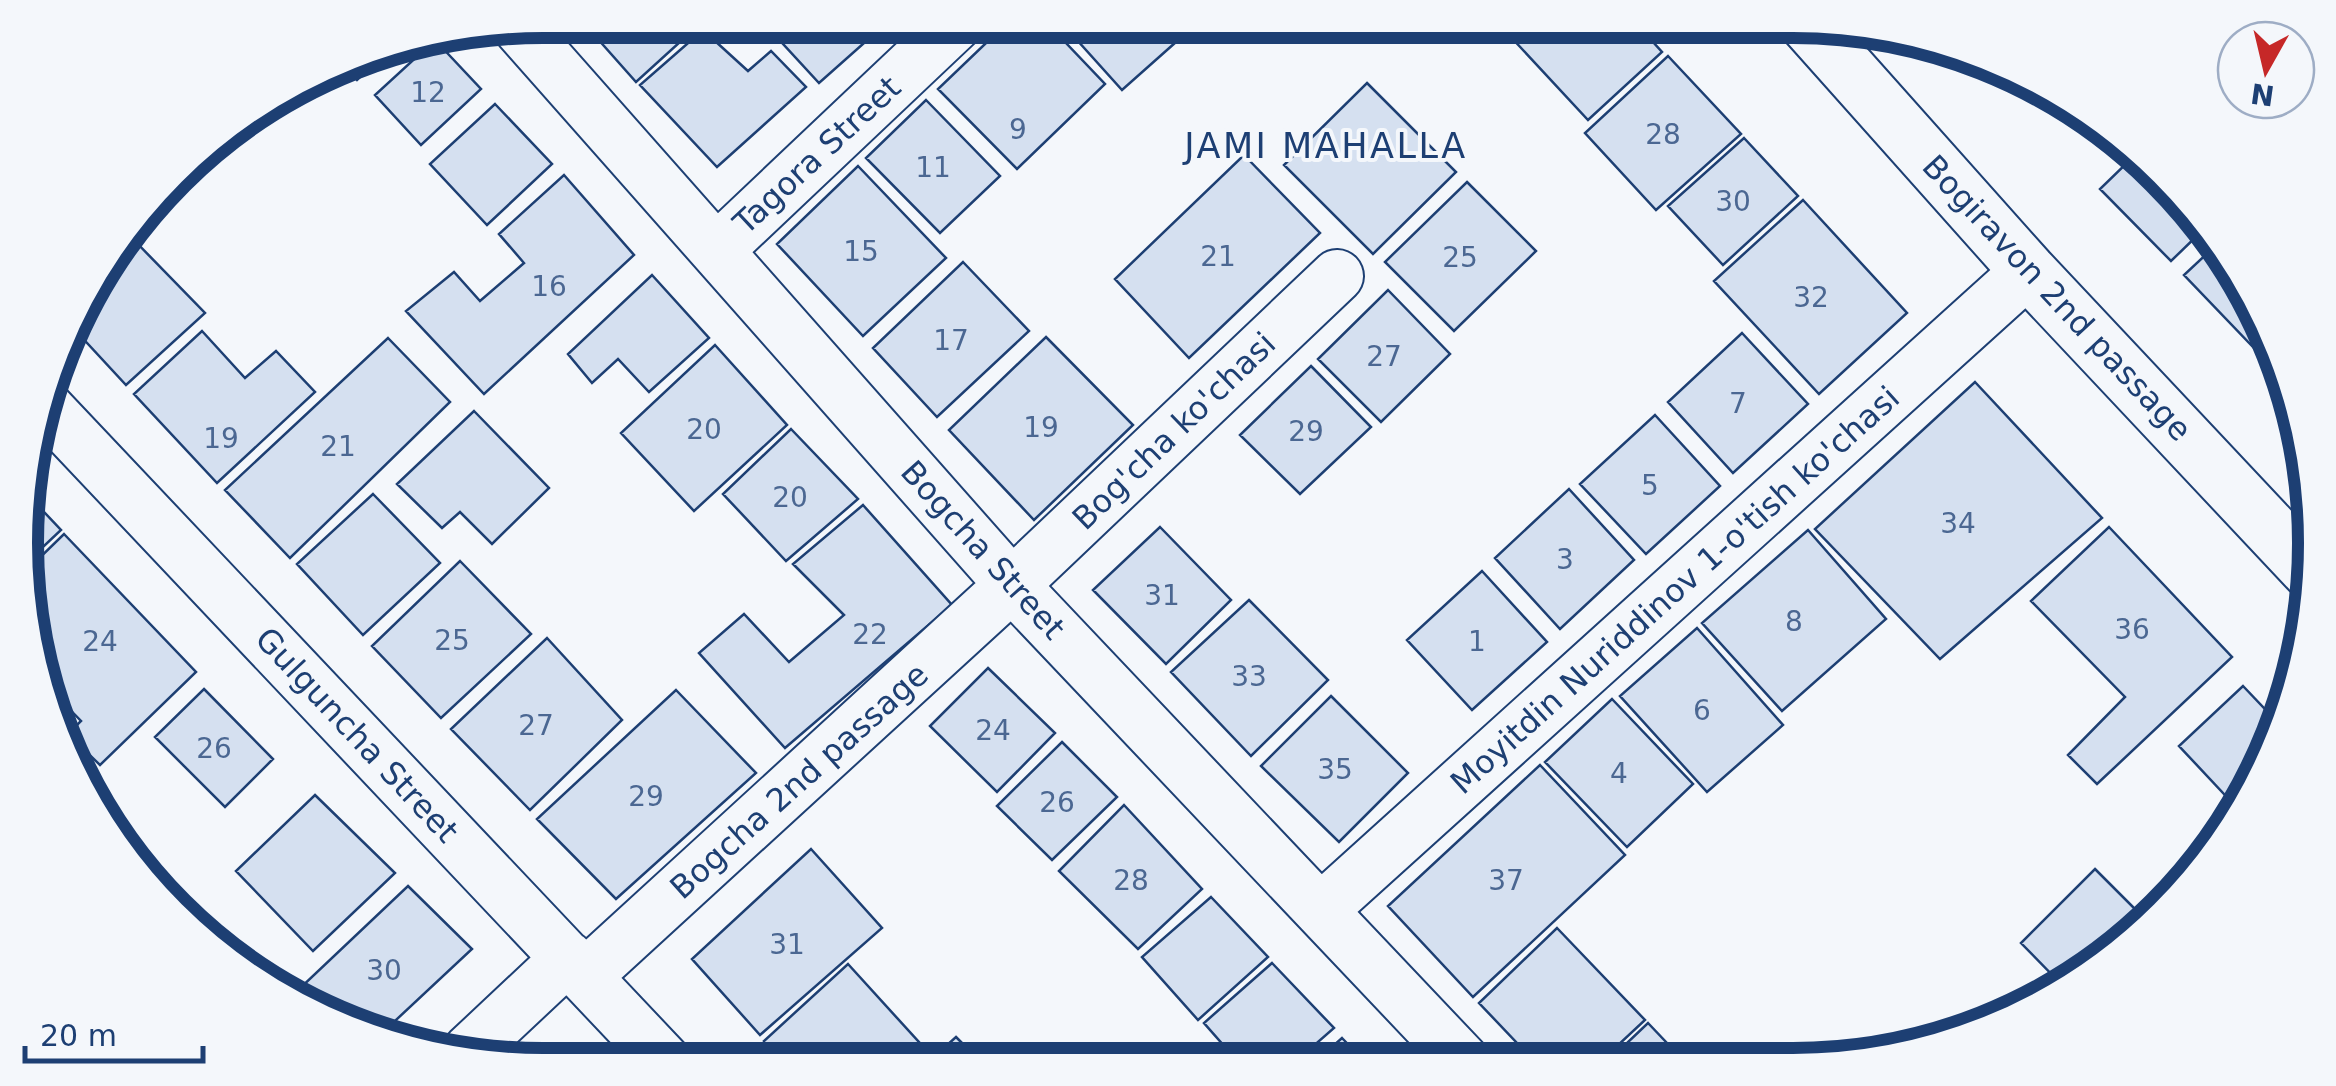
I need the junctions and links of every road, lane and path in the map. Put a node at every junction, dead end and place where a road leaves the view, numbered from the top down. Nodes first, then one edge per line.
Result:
1 (529, 38) edge
2 (941, 38) edge
3 (1822, 39) edge
4 (716, 250) junction
5 (2028, 270) junction
6 (1337, 276) dead end
7 (54, 416) edge
8 (2298, 558) edge
9 (1012, 585) junction
10 (1322, 909) junction
11 (576, 967) junction
12 (480, 1044) edge
13 (652, 1048) edge
14 (1451, 1048) edge

1 - 4 street, Bogcha Street
2 - 4 street, Tagora Street
3 - 5 street, Bogiravon 2nd passage
4 - 9 street, Bogcha Street
5 - 8 street, Bogiravon 2nd passage
5 - 10 street, Moyitdin Nuriddinov 1-o'tish ko'chasi
6 - 9 street, Bog'cha ko'chasi
7 - 11 street, Gulguncha Street
9 - 10 street, Bogcha Street
9 - 11 street, Bogcha 2nd passage
10 - 14 street, Bogcha Street
11 - 12 street, Bogcha 2nd passage
11 - 13 street, Gulguncha Street

